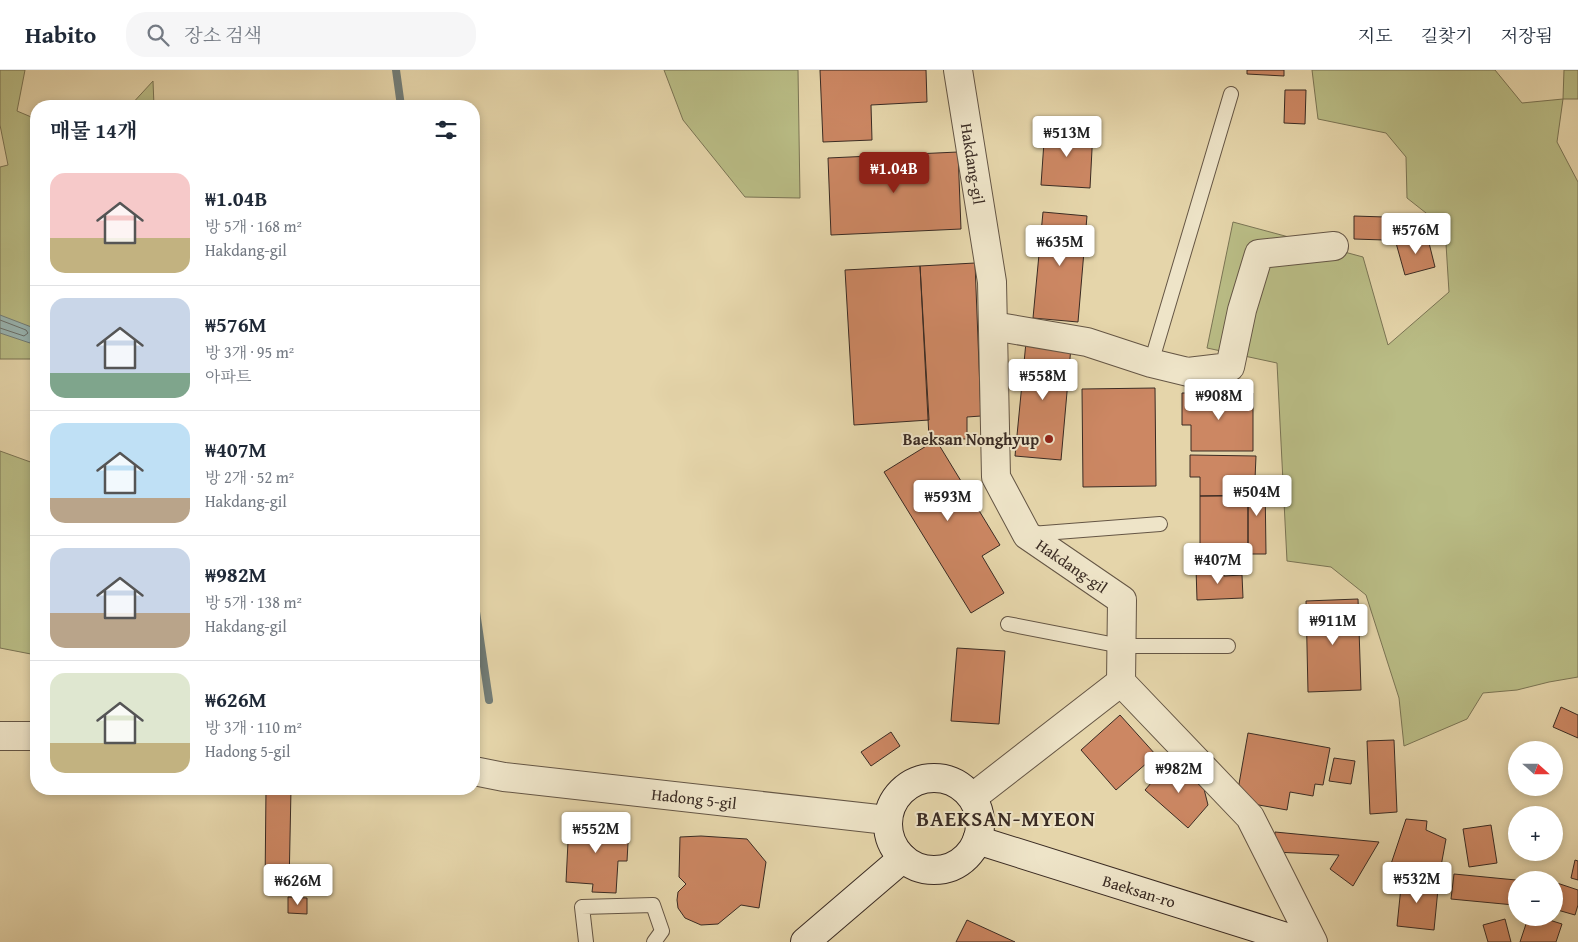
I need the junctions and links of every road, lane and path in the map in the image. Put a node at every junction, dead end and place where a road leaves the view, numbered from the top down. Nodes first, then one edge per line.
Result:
1 (958, 70) edge
2 (1231, 94) dead end
3 (1334, 246) dead end
4 (993, 326) junction
5 (1151, 363) junction
6 (1160, 524) dead end
7 (1027, 534) junction
8 (1008, 624) dead end
9 (1121, 646) junction
10 (1228, 646) dead end
11 (1121, 682) junction
12 (0, 736) edge
13 (30, 736) edge
14 (480, 773) edge
15 (973, 798) junction
16 (887, 820) junction
17 (977, 840) junction
18 (903, 858) junction
19 (586, 942) edge
20 (654, 942) edge
21 (806, 942) edge
22 (1302, 942) edge
23 (1314, 942) edge

1 - 4 street, Hakdang-gil
2 - 5 lane
3 - 5 street
4 - 5 street
4 - 7 street, Hakdang-gil
6 - 7 lane
7 - 9 street, Hakdang-gil
8 - 9 lane
9 - 10 lane
9 - 11 street, Hakdang-gil
11 - 15 street
11 - 23 street
12 - 13 street
14 - 16 street, Hadong 5-gil
15 - 16 street
15 - 17 street
16 - 18 street
17 - 18 street
17 - 22 street, Baeksan-ro
18 - 21 street
19 - 20 lane

